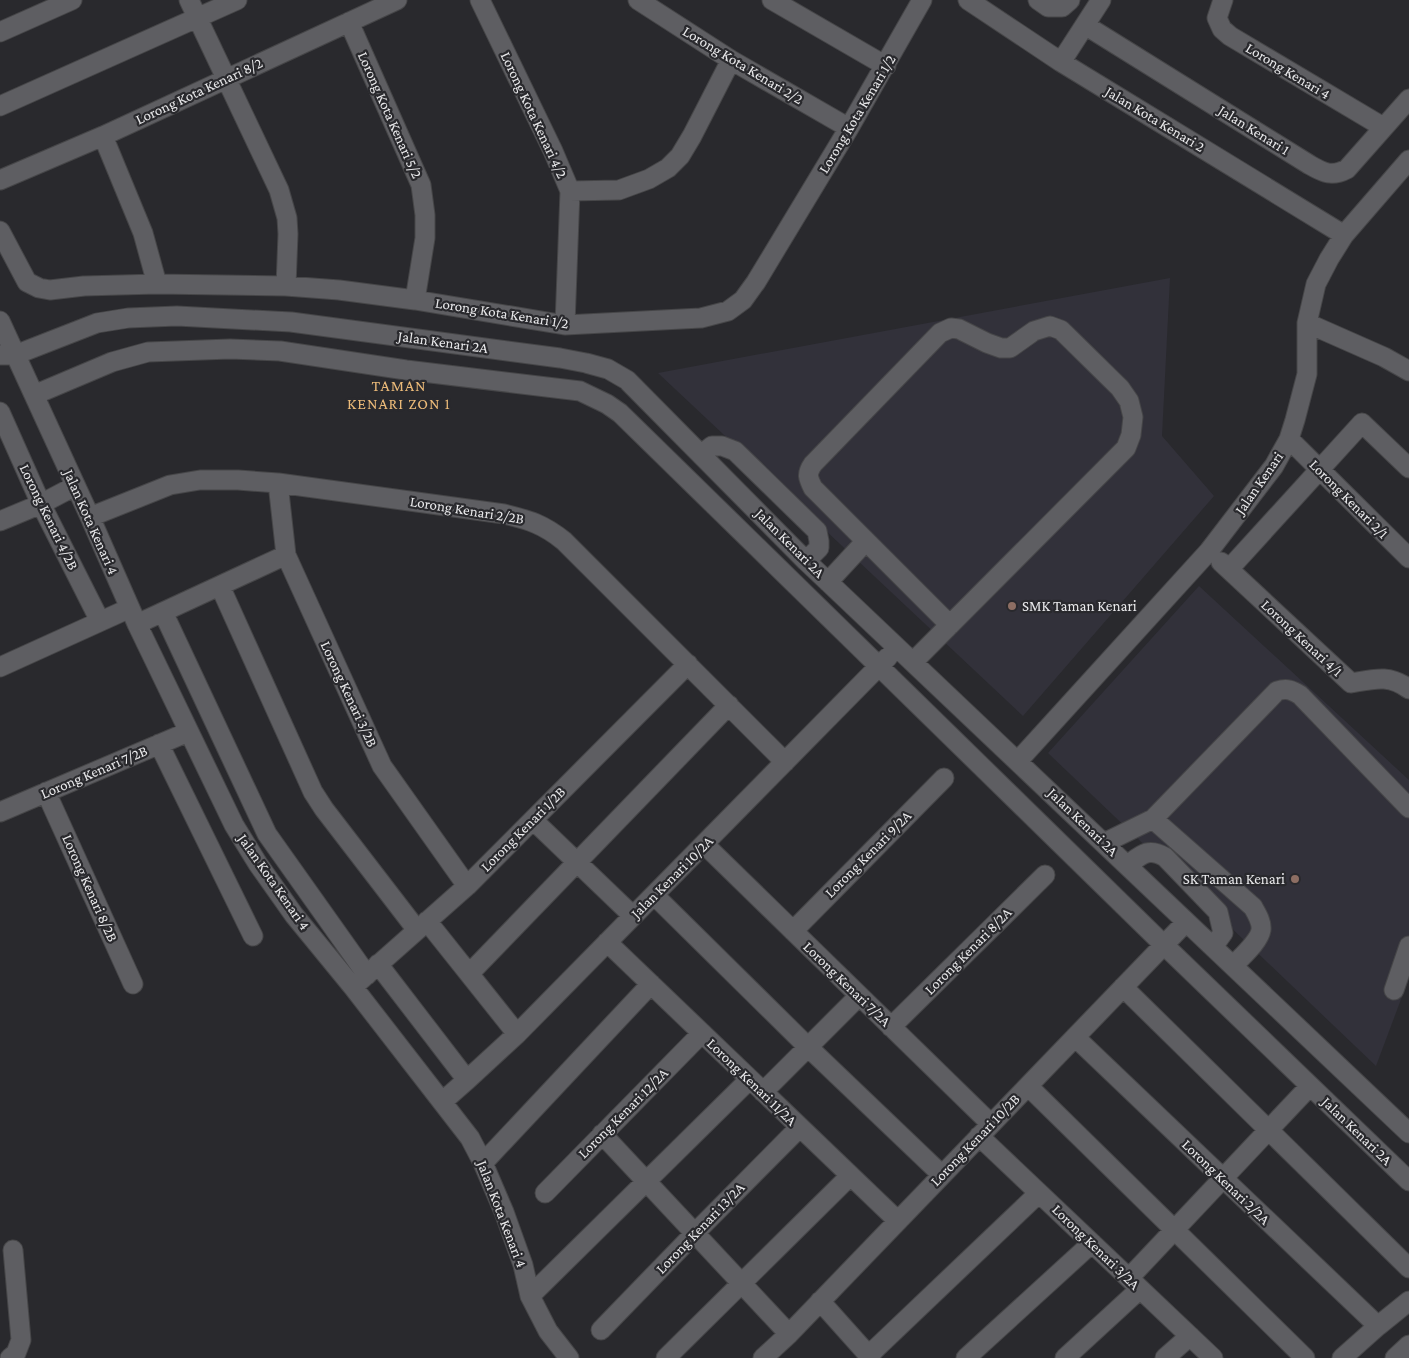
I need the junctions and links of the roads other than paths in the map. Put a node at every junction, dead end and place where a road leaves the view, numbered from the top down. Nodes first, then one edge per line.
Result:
1 (72, 0) edge
2 (189, 0) edge
3 (237, 0) edge
4 (397, 0) edge
5 (480, 0) edge
6 (638, 0) edge
7 (772, 0) edge
8 (968, 0) edge
9 (1038, 0) edge
10 (1070, 0) edge
11 (1101, 0) edge
12 (1223, 0) edge
13 (916, 2) edge
14 (197, 18) junction
15 (349, 22) junction
16 (1085, 25) junction
17 (0, 32) edge
18 (731, 60) junction
19 (1061, 62) junction
20 (886, 66) junction
21 (226, 79) junction
22 (1409, 100) edge
23 (0, 106) edge
24 (1383, 127) junction
25 (849, 128) junction
26 (103, 136) junction
27 (1409, 160) edge
28 (0, 180) edge
29 (570, 191) junction
30 (0, 231) edge
31 (1344, 235) junction
32 (157, 284) junction
33 (286, 286) junction
34 (415, 300) junction
35 (0, 321) edge
36 (1307, 323) junction
37 (565, 325) junction
38 (412, 338) junction
39 (8, 355) edge
40 (406, 370) junction
41 (1409, 371) edge
42 (34, 395) junction
43 (0, 412) edge
44 (1289, 439) junction
45 (702, 454) junction
46 (1409, 468) edge
47 (1320, 470) junction
48 (278, 483) junction
49 (75, 486) junction
50 (41, 504) junction
51 (90, 517) junction
52 (0, 521) edge
53 (865, 542) junction
54 (1209, 551) junction
55 (286, 555) junction
56 (1409, 558) edge
57 (806, 560) junction
58 (1229, 569) junction
59 (828, 582) junction
60 (220, 586) junction
61 (163, 612) junction
62 (134, 616) junction
63 (100, 621) junction
64 (950, 625) junction
65 (898, 648) junction
66 (913, 662) junction
67 (688, 664) junction
68 (879, 666) junction
69 (0, 667) edge
70 (1409, 689) edge
71 (729, 705) junction
72 (188, 732) junction
73 (159, 744) junction
74 (1018, 761) junction
75 (785, 762) junction
76 (944, 778) dead end
77 (46, 792) junction
78 (1409, 808) edge
79 (0, 812) edge
80 (1153, 819) junction
81 (533, 820) junction
82 (1104, 843) junction
83 (704, 844) junction
84 (577, 862) junction
85 (1128, 865) junction
86 (1045, 875) dead end
87 (467, 886) junction
88 (654, 895) junction
89 (633, 916) junction
90 (1186, 922) junction
91 (422, 926) junction
92 (793, 931) junction
93 (253, 936) dead end
94 (607, 942) junction
95 (1164, 945) junction
96 (1409, 946) edge
97 (1213, 947) junction
98 (1233, 966) junction
99 (372, 970) junction
100 (469, 974) junction
101 (134, 984) dead end
102 (651, 984) junction
103 (353, 987) junction
104 (1123, 987) junction
105 (1394, 990) dead end
106 (859, 996) junction
107 (891, 1027) junction
108 (702, 1033) junction
109 (516, 1034) junction
110 (1075, 1037) junction
111 (808, 1047) junction
112 (750, 1079) junction
113 (467, 1080) junction
114 (1028, 1086) junction
115 (1310, 1086) junction
116 (763, 1092) junction
117 (442, 1102) junction
118 (800, 1127) junction
119 (985, 1130) junction
120 (1268, 1130) junction
121 (1409, 1133) edge
122 (602, 1134) junction
123 (483, 1163) junction
124 (942, 1175) junction
125 (850, 1176) junction
126 (1223, 1178) junction
127 (646, 1181) junction
128 (1409, 1181) edge
129 (545, 1193) dead end
130 (1039, 1193) junction
131 (898, 1221) junction
132 (1174, 1229) junction
133 (695, 1233) junction
134 (1092, 1243) junction
135 (12, 1250) dead end
136 (1409, 1268) edge
137 (742, 1283) junction
138 (1134, 1283) junction
139 (530, 1296) junction
140 (820, 1301) junction
141 (1409, 1301) edge
142 (1378, 1326) junction
143 (601, 1330) dead end
144 (789, 1334) junction
145 (1190, 1336) junction
146 (1409, 1345) edge
147 (978, 1354) edge
148 (774, 1355) edge
149 (870, 1357) edge
150 (10, 1358) edge
151 (569, 1358) edge
152 (666, 1358) edge
153 (1065, 1358) edge
154 (1166, 1358) edge
155 (1213, 1358) edge
156 (1305, 1358) edge
157 (1342, 1358) edge
158 (1395, 1358) edge

1 - 17 street
2 - 14 street
3 - 14 street
4 - 15 street, Lorong Kota Kenari 8/2
5 - 29 street, Lorong Kota Kenari 4/2
6 - 18 street, Lorong Kota Kenari 2/2
7 - 20 street
8 - 19 street, Jalan Kota Kenari 2
9 - 10 street
11 - 16 street
12 - 24 street, Lorong Kenari 4
13 - 20 street, Lorong Kota Kenari 1/2
14 - 21 street
14 - 23 street
15 - 21 street, Lorong Kota Kenari 8/2
15 - 34 street, Lorong Kota Kenari 5/2
16 - 19 street
16 - 24 street, Jalan Kenari 1
18 - 25 street, Lorong Kota Kenari 2/2
18 - 29 street
19 - 31 street, Jalan Kota Kenari 2
20 - 25 street, Lorong Kota Kenari 1/2
21 - 26 street, Lorong Kota Kenari 8/2
21 - 33 street
22 - 24 street, Jalan Kenari 1
25 - 37 street, Lorong Kota Kenari 1/2
26 - 28 street, Lorong Kota Kenari 8/2
26 - 32 street
27 - 31 street, Jalan Kenari
29 - 37 street, Lorong Kota Kenari 4/2
30 - 32 street, Lorong Kota Kenari 1/2
31 - 36 street, Jalan Kenari
32 - 33 street, Lorong Kota Kenari 1/2
33 - 34 street, Lorong Kota Kenari 1/2
34 - 37 street, Lorong Kota Kenari 1/2
35 - 39 street, Jalan Kota Kenari 4
36 - 41 street
36 - 44 street, Jalan Kenari
38 - 39 street, Jalan Kenari 2A
38 - 40 street
38 - 45 street, Jalan Kenari 2A
39 - 42 street, Jalan Kota Kenari 4
40 - 42 street, Jalan Kenari 2A
40 - 68 street, Jalan Kenari 2A
42 - 49 street, Jalan Kota Kenari 4
43 - 50 street, Lorong Kenari 4/2B
44 - 47 street, Lorong Kenari 2/1
44 - 54 street, Jalan Kenari
45 - 57 street, Jalan Kenari 2A
45 - 57 street
46 - 47 street
47 - 56 street, Lorong Kenari 2/1
47 - 58 street
48 - 51 street, Lorong Kenari 2/2B
48 - 55 street, Lorong Kenari 3/2B
48 - 67 street, Lorong Kenari 2/2B
49 - 50 street
49 - 51 street, Jalan Kota Kenari 4
50 - 52 street
50 - 63 street, Lorong Kenari 4/2B
51 - 62 street, Jalan Kota Kenari 4
53 - 59 street
53 - 64 street
53 - 64 street
54 - 58 street, Lorong Kenari 4/1
54 - 74 street, Jalan Kenari
55 - 60 street
55 - 87 street, Lorong Kenari 3/2B
57 - 59 street, Jalan Kenari 2A
58 - 70 street, Lorong Kenari 4/1
59 - 65 street, Jalan Kenari 2A
60 - 61 street
60 - 91 street
61 - 62 street
61 - 99 street
62 - 63 street
62 - 72 street, Jalan Kota Kenari 4
63 - 69 street
64 - 66 street
65 - 66 street, Jalan Kenari 2A
65 - 68 street, Jalan Kenari 10/2A
66 - 74 street, Jalan Kenari 2A
67 - 71 street, Lorong Kenari 2/2B
67 - 81 street, Lorong Kenari 1/2B
68 - 75 street, Jalan Kenari 10/2A
68 - 95 street, Jalan Kenari 2A
71 - 75 street, Lorong Kenari 2/2B
71 - 84 street
72 - 73 street, Lorong Kenari 7/2B
72 - 103 street, Jalan Kota Kenari 4
73 - 77 street, Lorong Kenari 7/2B
73 - 93 street
74 - 82 street, Jalan Kenari 2A
75 - 83 street, Jalan Kenari 10/2A
76 - 92 street, Lorong Kenari 9/2A
77 - 79 street, Lorong Kenari 7/2B
77 - 101 street, Lorong Kenari 8/2B
78 - 80 street
80 - 82 street
80 - 98 street
81 - 84 street
81 - 87 street, Lorong Kenari 1/2B
82 - 85 street, Jalan Kenari 2A
83 - 88 street, Jalan Kenari 10/2A
83 - 92 street, Lorong Kenari 7/2A
84 - 89 street
84 - 100 street
85 - 90 street, Jalan Kenari 2A
85 - 97 street
86 - 107 street, Lorong Kenari 8/2A
87 - 91 street, Lorong Kenari 1/2B
88 - 89 street, Jalan Kenari 10/2A
88 - 111 street
89 - 94 street, Jalan Kenari 10/2A
90 - 95 street, Lorong Kenari 10/2B
90 - 97 street, Jalan Kenari 2A
91 - 99 street, Lorong Kenari 1/2B
91 - 100 street
92 - 106 street, Lorong Kenari 7/2A
94 - 102 street, Lorong Kenari 11/2A
94 - 109 street, Jalan Kenari 10/2A
95 - 104 street, Lorong Kenari 10/2B
95 - 115 street, Jalan Kenari 2A
96 - 105 street
97 - 98 street, Jalan Kenari 2A
98 - 121 street, Jalan Kenari 2A
99 - 103 street, Lorong Kenari 1/2B
99 - 113 street
100 - 109 street
102 - 108 street, Lorong Kenari 11/2A
102 - 123 street
103 - 117 street, Jalan Kota Kenari 4
104 - 110 street, Lorong Kenari 10/2B
104 - 120 street
106 - 107 street, Lorong Kenari 7/2A
106 - 111 street
107 - 119 street, Lorong Kenari 7/2A
108 - 112 street, Lorong Kenari 11/2A
108 - 122 street, Lorong Kenari 12/2A
109 - 113 street, Jalan Kenari 10/2A
110 - 114 street, Lorong Kenari 10/2B
110 - 126 street, Lorong Kenari 2/2A
111 - 116 street
111 - 124 street
112 - 116 street, Lorong Kenari 11/2A
112 - 127 street
113 - 117 street, Jalan Kenari 10/2A
114 - 119 street, Lorong Kenari 10/2B
114 - 132 street
115 - 120 street
115 - 128 street, Jalan Kenari 2A
116 - 118 street, Lorong Kenari 11/2A
117 - 123 street, Jalan Kota Kenari 4
118 - 125 street, Lorong Kenari 11/2A
118 - 133 street, Lorong Kenari 13/2A
119 - 124 street, Lorong Kenari 10/2B
119 - 130 street, Lorong Kenari 3/2A
120 - 126 street
120 - 136 street
122 - 127 street
122 - 129 street, Lorong Kenari 12/2A
123 - 139 street, Jalan Kota Kenari 4
124 - 131 street, Lorong Kenari 10/2B
125 - 131 street, Lorong Kenari 11/2A
125 - 137 street
126 - 132 street
126 - 142 street, Lorong Kenari 2/2A
127 - 133 street
127 - 139 street
130 - 134 street, Lorong Kenari 3/2A
130 - 149 street
131 - 140 street, Lorong Kenari 10/2B
132 - 138 street
132 - 156 street
133 - 137 street
133 - 143 street, Lorong Kenari 13/2A
134 - 138 street, Lorong Kenari 3/2A
134 - 147 street
135 - 150 street
137 - 144 street
137 - 152 street
138 - 145 street, Lorong Kenari 3/2A
138 - 153 street
139 - 151 street, Jalan Kota Kenari 4
140 - 144 street, Lorong Kenari 10/2B
140 - 149 street
141 - 142 street
142 - 157 street
144 - 148 street, Lorong Kenari 10/2B
145 - 154 street
145 - 155 street, Lorong Kenari 3/2A
146 - 158 street

